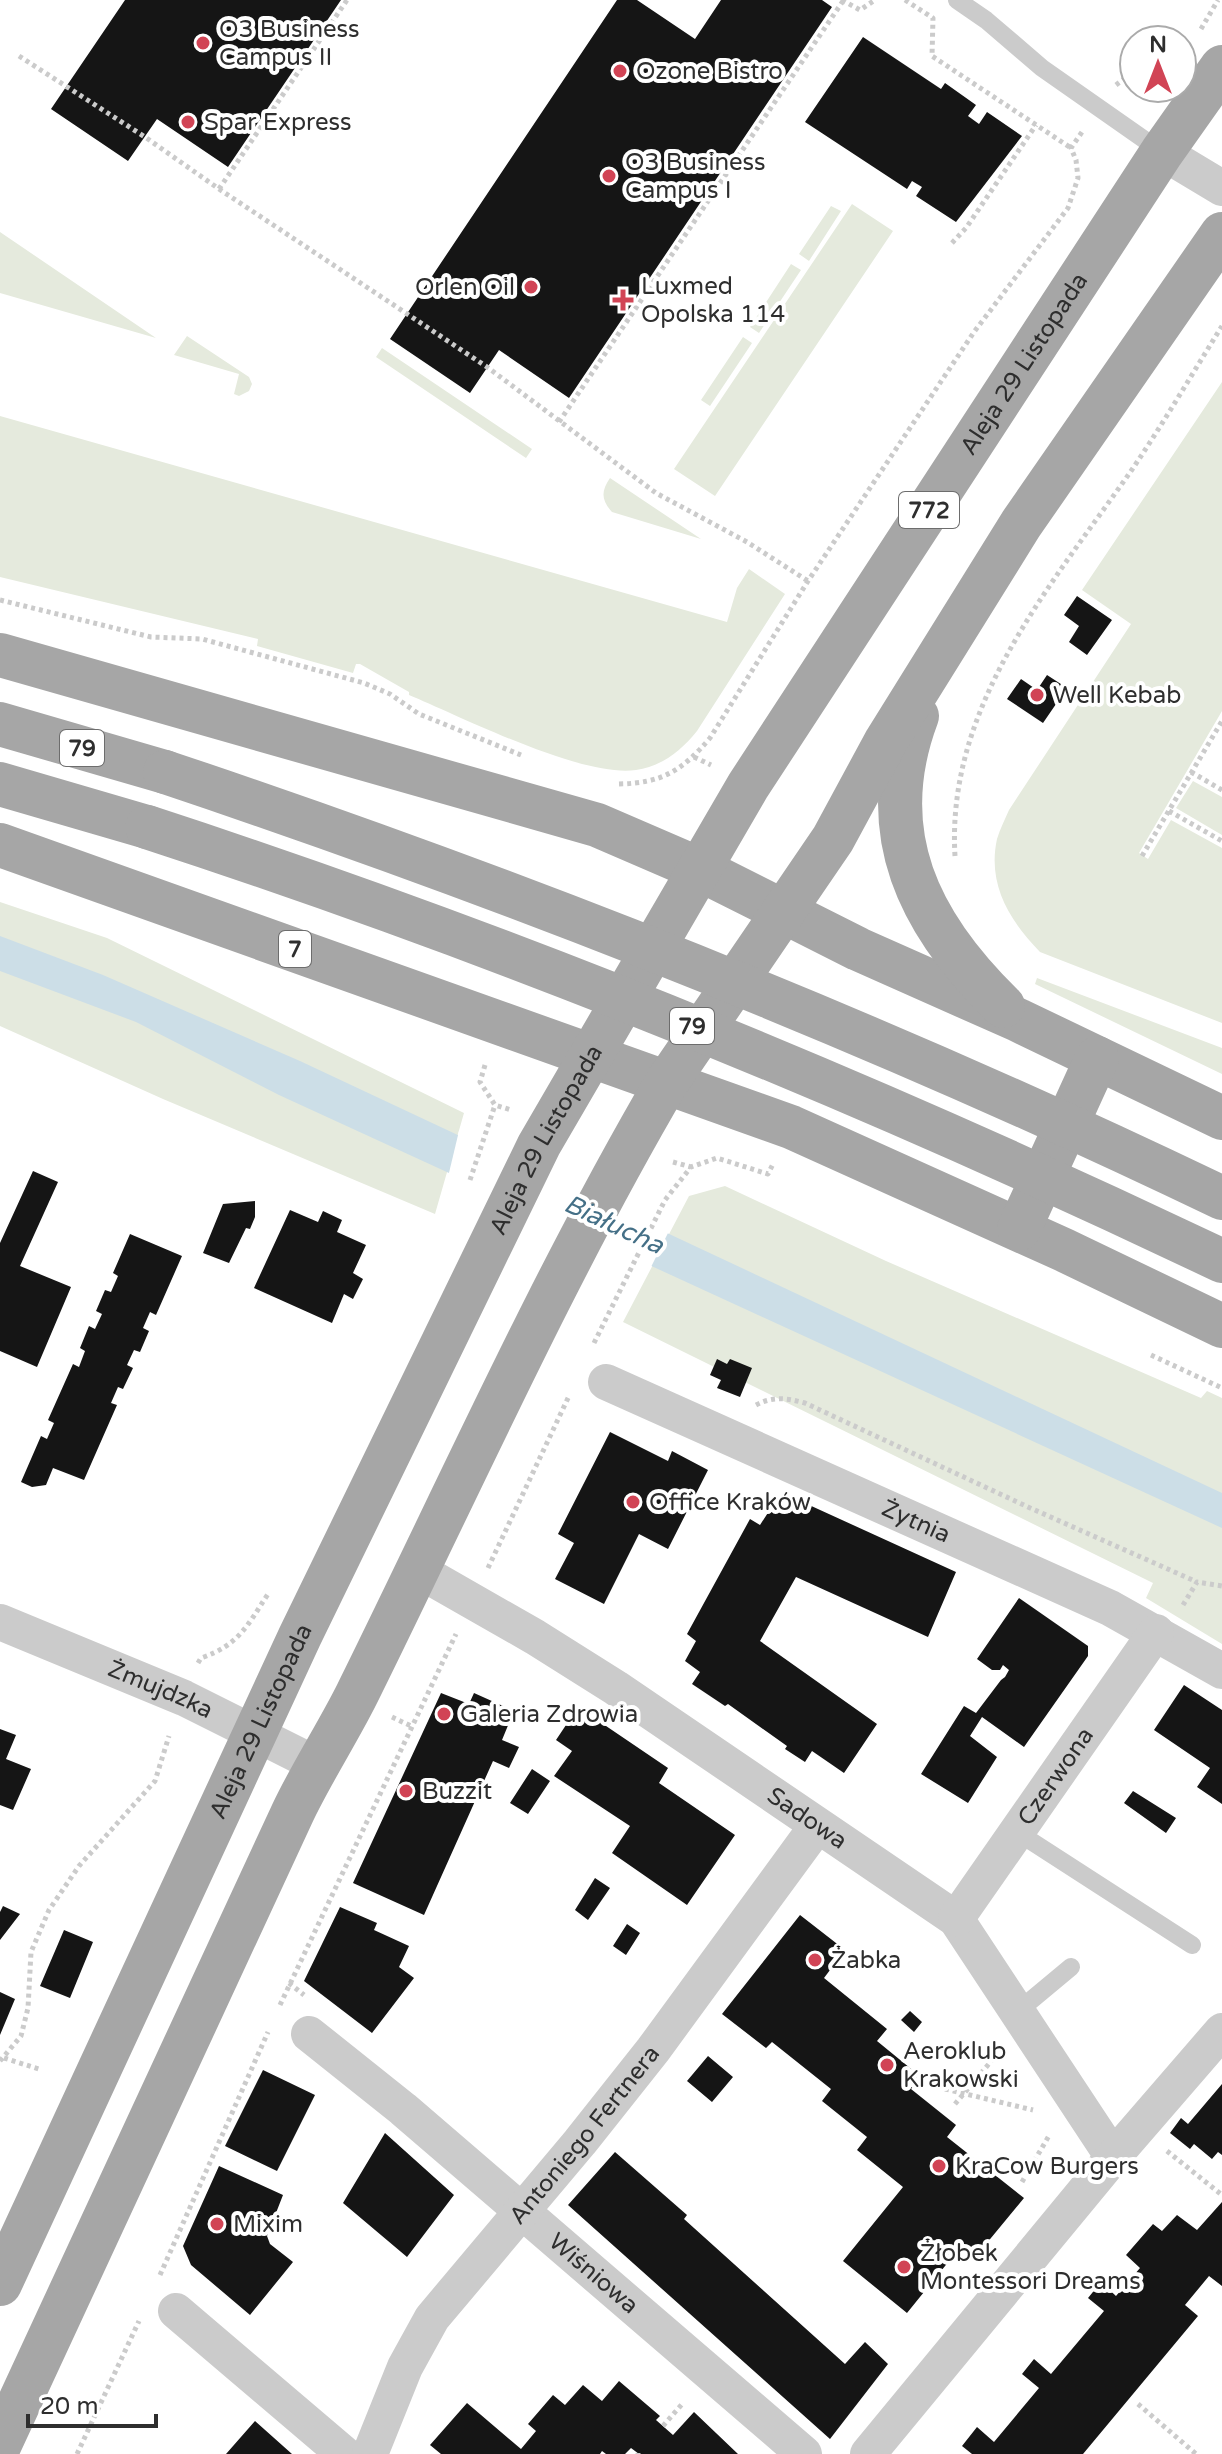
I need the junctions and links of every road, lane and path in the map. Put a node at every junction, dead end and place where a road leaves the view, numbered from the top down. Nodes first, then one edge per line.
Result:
1 (347, 0) edge
2 (843, 0) edge
3 (875, 0) edge
4 (905, 0) edge
5 (957, 0) edge
6 (19, 56) dead end
7 (1222, 67) edge
8 (1036, 125) junction
9 (1080, 135) dead end
10 (1071, 148) junction
11 (1162, 152) junction
12 (1222, 188) edge
13 (219, 189) junction
14 (1222, 234) edge
15 (952, 243) dead end
16 (1222, 326) edge
17 (559, 422) junction
18 (808, 581) junction
19 (0, 600) edge
20 (945, 643) junction
21 (0, 655) edge
22 (1222, 721) edge
23 (0, 724) edge
24 (1220, 729) edge
25 (694, 757) junction
26 (531, 759) dead end
27 (709, 764) dead end
28 (1191, 772) junction
29 (0, 784) edge
30 (615, 784) dead end
31 (1222, 790) edge
32 (1169, 811) junction
33 (1222, 841) edge
34 (0, 845) edge
35 (1142, 856) dead end
36 (699, 869) junction
37 (956, 870) dead end
38 (784, 914) junction
39 (1018, 1020) junction
40 (590, 1055) junction
41 (488, 1056) dead end
42 (1097, 1058) junction
43 (667, 1082) junction
44 (495, 1105) junction
45 (1222, 1118) edge
46 (489, 1123) dead end
47 (531, 1130) junction
48 (681, 1164) dead end
49 (691, 1167) junction
50 (768, 1174) dead end
51 (1222, 1198) edge
52 (1019, 1229) junction
53 (1222, 1261) edge
54 (1222, 1326) edge
55 (1151, 1355) dead end
56 (590, 1374) junction
57 (1222, 1388) edge
58 (724, 1436) junction
59 (416, 1569) junction
60 (484, 1575) dead end
61 (1197, 1582) junction
62 (1222, 1586) edge
63 (0, 1622) edge
64 (458, 1630) dead end
65 (1161, 1635) junction
66 (238, 1638) dead end
67 (198, 1665) dead end
68 (1222, 1671) edge
69 (254, 1735) junction
70 (168, 1738) dead end
71 (316, 1764) junction
72 (817, 1826) junction
73 (1017, 1832) junction
74 (956, 1919) junction
75 (1192, 1945) dead end
76 (1071, 1967) dead end
77 (277, 2012) dead end
78 (1021, 2018) junction
79 (270, 2026) dead end
80 (1222, 2031) edge
81 (309, 2034) dead end
82 (1, 2059) edge
83 (42, 2070) dead end
84 (945, 2089) dead end
85 (963, 2094) junction
86 (955, 2104) dead end
87 (1069, 2111) junction
88 (1138, 2128) junction
89 (1113, 2157) junction
90 (1022, 2182) dead end
91 (1222, 2195) edge
92 (522, 2211) junction
93 (159, 2278) dead end
94 (0, 2284) edge
95 (176, 2311) dead end
96 (139, 2321) dead end
97 (1138, 2404) dead end
98 (0, 2444) edge
99 (77, 2454) edge
100 (344, 2454) edge
101 (370, 2454) edge
102 (804, 2454) edge
103 (868, 2454) edge
104 (1196, 2454) edge

1 - 13 path
2 - 3 path
2 - 17 path
4 - 8 path
5 - 11 lane
6 - 13 path
7 - 11 main road, Aleja 29 Listopada / 772
8 - 10 path
8 - 15 path
9 - 10 path
10 - 18 path
11 - 12 street
11 - 36 main road, Aleja 29 Listopada / 772
13 - 17 path
14 - 20 main road
16 - 37 path
17 - 18 path
18 - 25 path
19 - 26 path
20 - 38 main road
20 - 39 main road
21 - 36 main road
22 - 24 path
23 - 51 main road, 79, bridge
24 - 28 path
25 - 27 path
25 - 30 path
28 - 31 path
28 - 32 path
29 - 53 main road, 79, bridge
32 - 33 path
32 - 35 path
34 - 40 main road, 7
36 - 38 main road
36 - 40 main road, Aleja 29 Listopada / 772
38 - 39 main road
38 - 43 main road
39 - 42 main road
40 - 43 main road, 7
40 - 47 main road, Aleja 29 Listopada
41 - 44 path
42 - 45 main road
42 - 52 main road
43 - 52 main road
43 - 59 main road
44 - 46 path
44 - 47 path
47 - 69 main road, Aleja 29 Listopada
48 - 49 path
49 - 50 path
49 - 56 path
52 - 54 main road
55 - 57 path
56 - 58 street, Żytnia
56 - 60 path
58 - 61 path
58 - 65 street, Żytnia
59 - 71 main road
59 - 72 street, Sadowa
61 - 62 path
61 - 65 path
63 - 69 street, Żmujdzka
64 - 77 path
65 - 68 street, Żytnia
65 - 73 street, Czerwona
66 - 67 path
69 - 71 street, Żmujdzka
69 - 94 main road, Aleja 29 Listopada
70 - 82 path
71 - 98 main road
72 - 74 street, Sadowa
72 - 92 street, Antoniego Fertnera
73 - 74 street, Czerwona
73 - 75 lane
74 - 78 street, Sadowa
76 - 78 lane
78 - 85 path
78 - 87 street, Sadowa
79 - 93 path
80 - 88 street
81 - 92 street, Wiśniowa
82 - 83 path
84 - 85 path
85 - 86 path
85 - 87 path
87 - 89 street, Sadowa
87 - 90 path
88 - 89 street
88 - 91 path
89 - 103 street
92 - 101 street, Antoniego Fertnera
92 - 102 street, Wiśniowa
95 - 100 street
96 - 99 path
97 - 104 path

